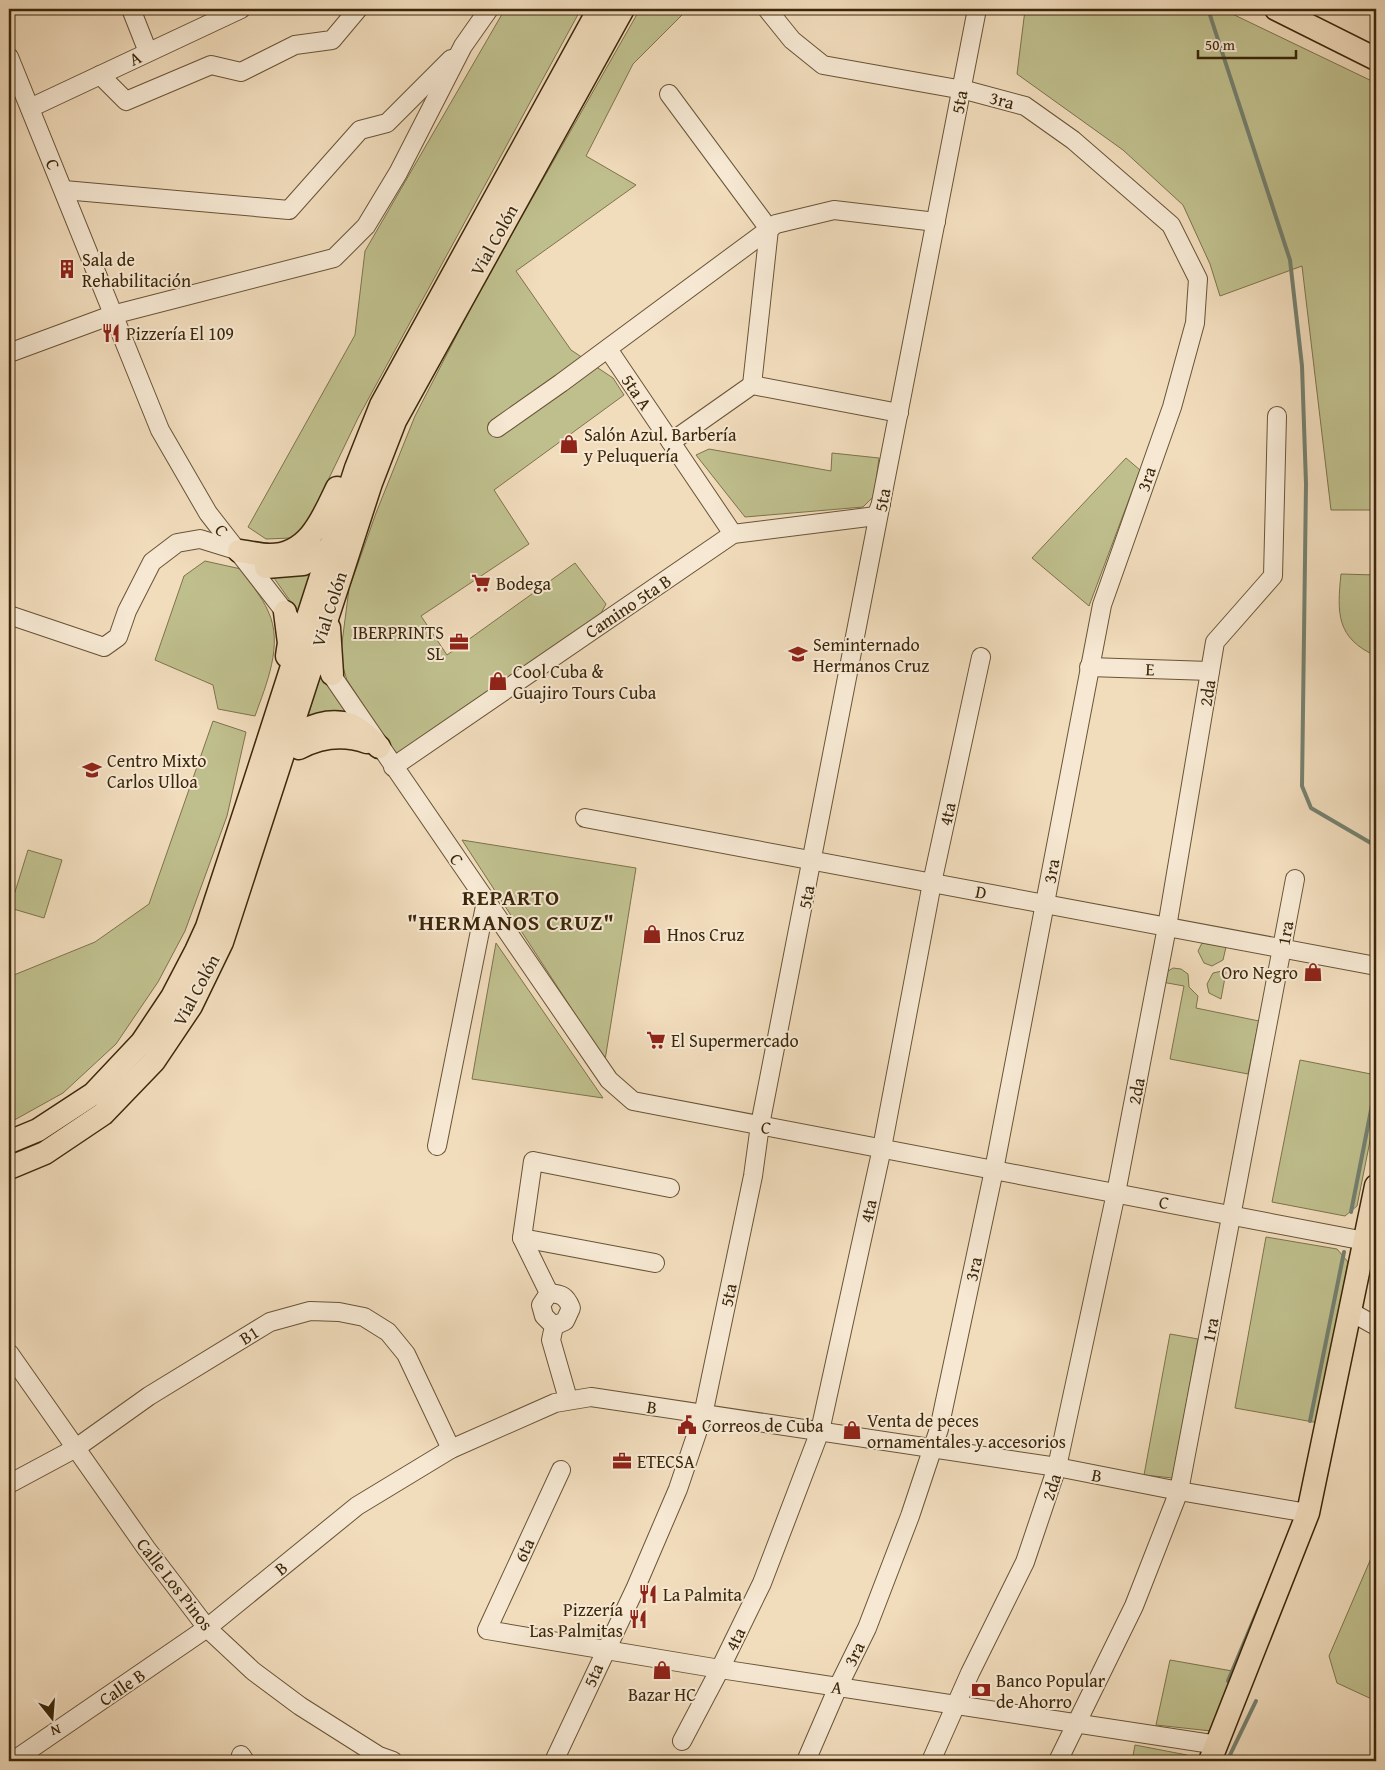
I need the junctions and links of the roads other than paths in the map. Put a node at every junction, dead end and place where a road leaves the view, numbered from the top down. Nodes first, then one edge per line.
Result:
1 (131, 9) edge
2 (241, 9) edge
3 (358, 9) edge
4 (489, 9) edge
5 (599, 9) edge
6 (623, 9) edge
7 (767, 9) edge
8 (977, 9) edge
9 (1276, 9) edge
10 (463, 46) junction
11 (148, 52) junction
12 (9, 57) edge
13 (1376, 59) edge
14 (100, 75) junction
15 (961, 90) junction
16 (669, 94) dead end
17 (30, 108) junction
18 (64, 190) junction
19 (936, 222) junction
20 (769, 229) junction
21 (112, 315) junction
22 (608, 349) junction
23 (9, 354) edge
24 (752, 386) junction
25 (381, 406) junction
26 (899, 412) junction
27 (1277, 416) dead end
28 (497, 428) dead end
29 (671, 442) junction
30 (881, 503) junction
31 (354, 534) junction
32 (733, 534) junction
33 (329, 548) junction
34 (245, 559) junction
35 (329, 609) junction
36 (285, 612) junction
37 (9, 615) edge
38 (301, 633) junction
39 (314, 653) junction
40 (980, 657) dead end
41 (1089, 667) junction
42 (1210, 671) junction
43 (332, 674) junction
44 (280, 701) junction
45 (288, 737) junction
46 (379, 746) junction
47 (266, 747) junction
48 (280, 765) junction
49 (393, 767) junction
50 (585, 818) dead end
51 (813, 862) junction
52 (1295, 878) dead end
53 (932, 883) junction
54 (486, 901) junction
55 (1045, 904) junction
56 (1167, 926) junction
57 (1282, 948) junction
58 (1376, 966) edge
59 (760, 1126) junction
60 (9, 1142) edge
61 (437, 1146) dead end
62 (882, 1148) junction
63 (9, 1168) edge
64 (994, 1170) junction
65 (1376, 1186) edge
66 (670, 1188) dead end
67 (1116, 1193) junction
68 (1232, 1215) junction
69 (522, 1238) junction
70 (1366, 1241) junction
71 (655, 1263) dead end
72 (549, 1294) junction
73 (1351, 1312) junction
74 (554, 1326) junction
75 (1376, 1326) edge
76 (9, 1353) edge
77 (568, 1399) junction
78 (703, 1415) junction
79 (820, 1431) junction
80 (76, 1448) junction
81 (933, 1448) junction
82 (451, 1449) junction
83 (1057, 1467) junction
84 (561, 1470) dead end
85 (9, 1484) edge
86 (1179, 1491) junction
87 (1308, 1513) junction
88 (207, 1628) junction
89 (487, 1630) joint
90 (605, 1650) junction
91 (720, 1669) junction
92 (838, 1687) junction
93 (955, 1705) junction
94 (1075, 1724) junction
95 (682, 1741) dead end
96 (1214, 1753) edge
97 (13, 1761) edge
98 (393, 1761) edge
99 (554, 1761) edge
100 (806, 1761) edge
101 (931, 1761) edge
102 (1058, 1761) edge

1 - 11 street
2 - 11 street, A
3 - 14 street
4 - 10 street
5 - 25 main road, Vial Colón
6 - 31 main road, Vial Colón
7 - 15 street, 3ra
8 - 15 street, 5ta
9 - 13 main road
10 - 18 street
10 - 21 street
11 - 14 street, A
12 - 17 street, C
14 - 17 street, A
15 - 19 street, 5ta
15 - 41 street, 3ra
16 - 20 street
17 - 18 street, C
18 - 21 street, C
19 - 20 street
19 - 26 street, 5ta
20 - 22 street
20 - 24 street
21 - 23 street
21 - 34 street, C
22 - 28 street
22 - 29 street, 5ta A
24 - 26 street
24 - 29 street
25 - 33 main road, Vial Colón
25 - 34 main road
26 - 30 street, 5ta
27 - 42 street, 2da
29 - 32 street, 5ta A
30 - 32 street, Camino 5ta B
30 - 51 street, 5ta
31 - 33 main road
31 - 35 main road, Vial Colón
32 - 49 street, Camino 5ta B
33 - 34 main road
33 - 38 main road, Vial Colón
34 - 36 street, C
34 - 37 street
35 - 39 main road, Vial Colón
35 - 43 main road
36 - 38 street, C
36 - 44 main road
38 - 39 street, C
38 - 44 main road, Vial Colón
39 - 43 street, C
39 - 45 main road, Vial Colón
40 - 53 street, 4ta
41 - 42 street, E
41 - 55 street, 3ra
42 - 56 street, 2da
43 - 46 street, C
44 - 47 main road, Vial Colón
45 - 46 main road
45 - 47 main road
45 - 48 main road, Vial Colón
46 - 48 main road
46 - 49 street, C
47 - 60 main road, Vial Colón
48 - 63 main road, Vial Colón
49 - 54 street, C
50 - 51 street, D
51 - 53 street, D
51 - 59 street, 5ta
52 - 57 street, 1ra
53 - 55 street, D
53 - 62 street, 4ta
54 - 59 street, C
54 - 61 street
55 - 56 street, D
55 - 64 street, 3ra
56 - 57 street, D
56 - 67 street, 2da
57 - 58 street, D
57 - 68 street, 1ra
59 - 62 street, C
59 - 78 street, 5ta
62 - 64 street, C
62 - 79 street, 4ta
64 - 67 street, C
64 - 81 street, 3ra
65 - 70 main road
66 - 69 street
67 - 68 street, C
67 - 83 street, 2da
68 - 70 street, C
68 - 86 street, 1ra
69 - 71 street
69 - 72 street
70 - 73 main road
72 - 74 street
72 - 74 street
73 - 75 street
73 - 87 main road
74 - 77 street
76 - 80 street, Calle Los Pinos
77 - 78 street, B
77 - 82 street, B
78 - 79 street, B
78 - 90 street, 5ta
79 - 81 street, B
79 - 91 street, 4ta
80 - 82 street, B1
80 - 85 street, B1
80 - 88 street, Calle Los Pinos
81 - 83 street, B
81 - 92 street, 3ra
82 - 88 street, B
83 - 86 street, B
83 - 93 street, 2da
84 - 89 street, 6ta
86 - 87 street, B
86 - 94 street, 1ra
87 - 96 main road
88 - 97 street, Calle B
88 - 98 street, Calle Los Pinos
89 - 90 street, A
90 - 91 street, A
90 - 99 street, 5ta
91 - 92 street, A
91 - 95 street, 4ta
92 - 93 street, A
92 - 100 street, 3ra
93 - 94 street, A
93 - 101 street, 2da
94 - 96 street, A
94 - 102 street, 1ra

